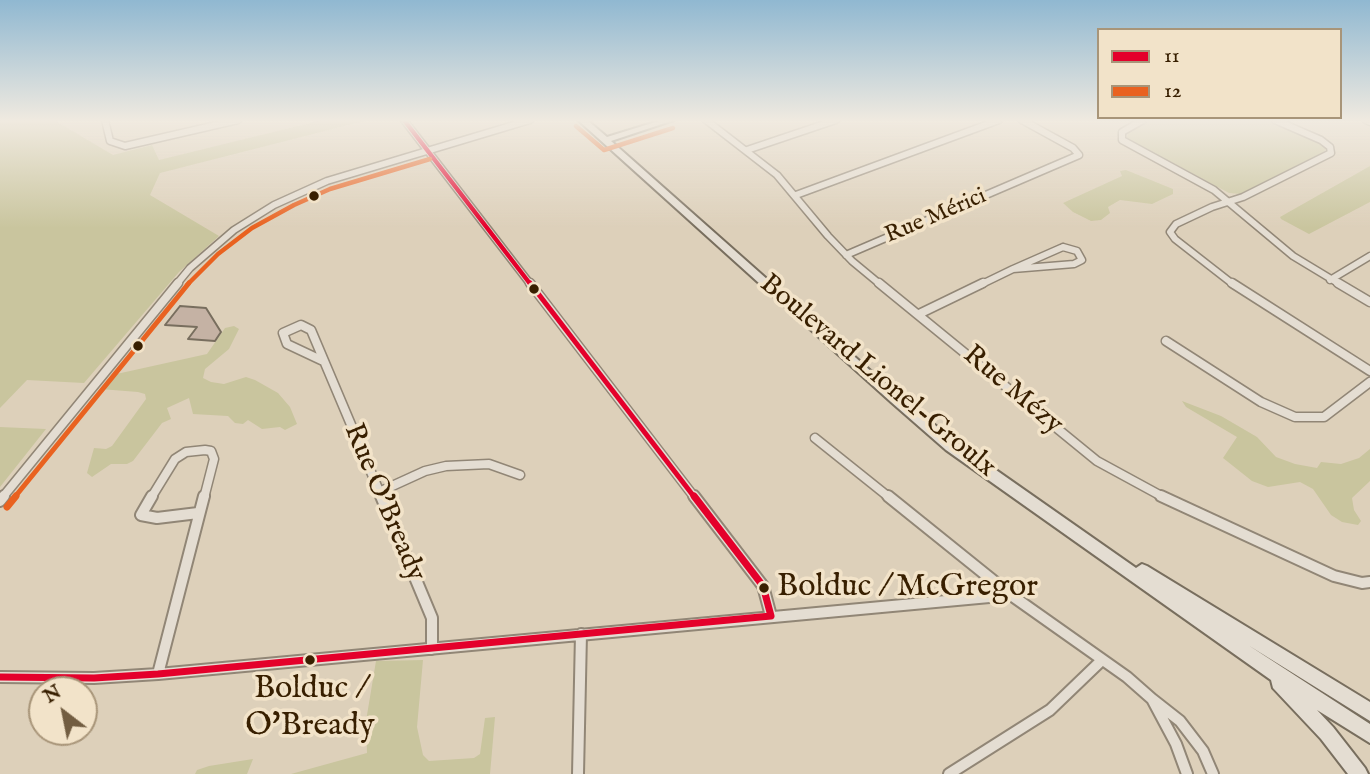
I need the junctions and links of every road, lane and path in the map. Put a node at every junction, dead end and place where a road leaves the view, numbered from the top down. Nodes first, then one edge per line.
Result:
1 (410, 156) edge
2 (431, 156) edge
3 (626, 156) edge
4 (754, 156) edge
5 (901, 156) edge
6 (1076, 156) edge
7 (1155, 156) edge
8 (1325, 156) edge
9 (660, 188) joint
10 (796, 195) junction
11 (1228, 202) junction
12 (846, 255) junction
13 (1370, 256) edge
14 (1013, 269) junction
15 (1330, 280) junction
16 (1370, 302) edge
17 (919, 314) junction
18 (1166, 341) dead end
19 (321, 360) junction
20 (1370, 371) edge
21 (1370, 382) edge
22 (815, 438) dead end
23 (520, 475) dead end
24 (379, 492) junction
25 (0, 501) edge
26 (198, 513) junction
27 (1105, 551) junction
28 (1370, 582) edge
29 (1011, 595) junction
30 (771, 616) junction
31 (581, 634) junction
32 (432, 649) junction
33 (1102, 660) junction
34 (1255, 660) junction
35 (1294, 663) junction
36 (158, 674) junction
37 (0, 677) edge
38 (1152, 699) junction
39 (1370, 700) edge
40 (1370, 712) edge
41 (1370, 734) edge
42 (578, 774) edge
43 (948, 774) edge
44 (1187, 774) edge
45 (1213, 774) edge
46 (1359, 774) edge

1 - 25 street
2 - 30 street
3 - 9 main road, Boulevard Lionel-Groulx
4 - 10 street, Rue Mézy
5 - 10 street
6 - 12 street, Rue Mérici
7 - 11 street
8 - 11 street
9 - 27 main road, Boulevard Lionel-Groulx
10 - 12 street, Rue Mézy
11 - 15 street
11 - 20 street
12 - 17 street, Rue Mézy
13 - 15 street
14 - 14 street
14 - 17 street
15 - 16 street
17 - 28 street, Rue Mézy
18 - 21 street
19 - 19 street, Rue O'Bready
19 - 24 street, Rue O'Bready
22 - 29 street
23 - 24 street
24 - 32 street, Rue O'Bready
26 - 26 street
26 - 36 street
27 - 34 main road, Boulevard Lionel-Groulx
27 - 35 main road, Boulevard Lionel-Groulx
29 - 30 street
29 - 33 street
30 - 31 street
31 - 32 street
31 - 42 street
32 - 36 street
33 - 38 street
33 - 43 street
34 - 41 main road, Boulevard Lionel-Groulx
34 - 46 main road
35 - 39 main road
35 - 40 main road, Boulevard Lionel-Groulx
36 - 37 street
38 - 44 street
38 - 45 street

